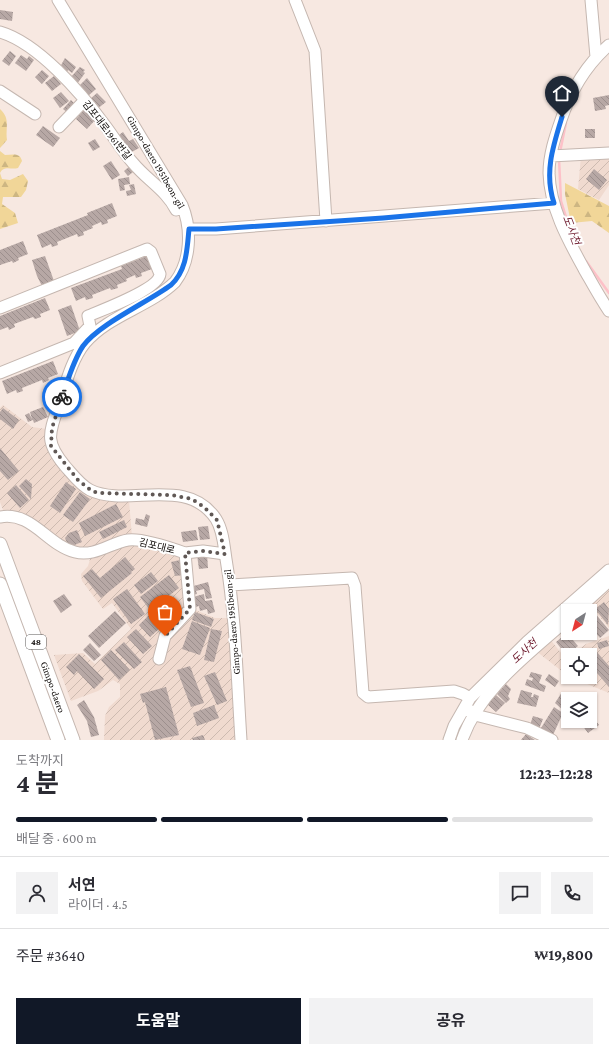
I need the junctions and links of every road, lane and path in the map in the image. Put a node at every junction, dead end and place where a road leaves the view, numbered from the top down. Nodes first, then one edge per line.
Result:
1 (58, 0) edge
2 (295, 0) edge
3 (591, 0) edge
4 (0, 32) edge
5 (609, 45) edge
6 (596, 57) junction
7 (0, 91) edge
8 (84, 101) junction
9 (35, 114) dead end
10 (59, 127) dead end
11 (609, 152) edge
12 (556, 156) junction
13 (554, 203) junction
14 (326, 221) junction
15 (188, 225) junction
16 (0, 308) edge
17 (609, 311) edge
18 (0, 373) edge
19 (0, 517) edge
20 (0, 544) edge
21 (185, 553) junction
22 (225, 554) junction
23 (609, 570) edge
24 (609, 581) edge
25 (0, 584) edge
26 (230, 585) junction
27 (584, 604) edge
28 (561, 624) edge
29 (159, 659) dead end
30 (470, 708) junction
31 (58, 740) edge
32 (73, 740) edge
33 (241, 740) edge
34 (449, 740) edge
35 (462, 740) edge
36 (552, 740) edge

1 - 15 lane, Gimpo-daero 1951beon-gil
2 - 14 lane
3 - 6 lane
4 - 8 lane, 김포대로1961번길
5 - 6 lane
6 - 12 lane
7 - 9 lane
8 - 10 lane
8 - 15 lane, 김포대로1961번길
11 - 12 lane
12 - 13 lane
13 - 14 lane
13 - 17 lane
14 - 15 lane
15 - 22 lane, Gimpo-daero 1951beon-gil
16 - 18 lane
19 - 21 lane, 김포대로
20 - 32 main road, Gimpo-daero / 48
21 - 22 lane
21 - 29 lane, 김포대로
22 - 26 lane, Gimpo-daero 1951beon-gil
23 - 30 lane
24 - 27 lane
25 - 31 main road, Gimpo-daero / 48
26 - 30 lane
26 - 33 lane, Gimpo-daero 1951beon-gil
28 - 30 lane
30 - 34 lane
30 - 35 lane
30 - 36 lane

